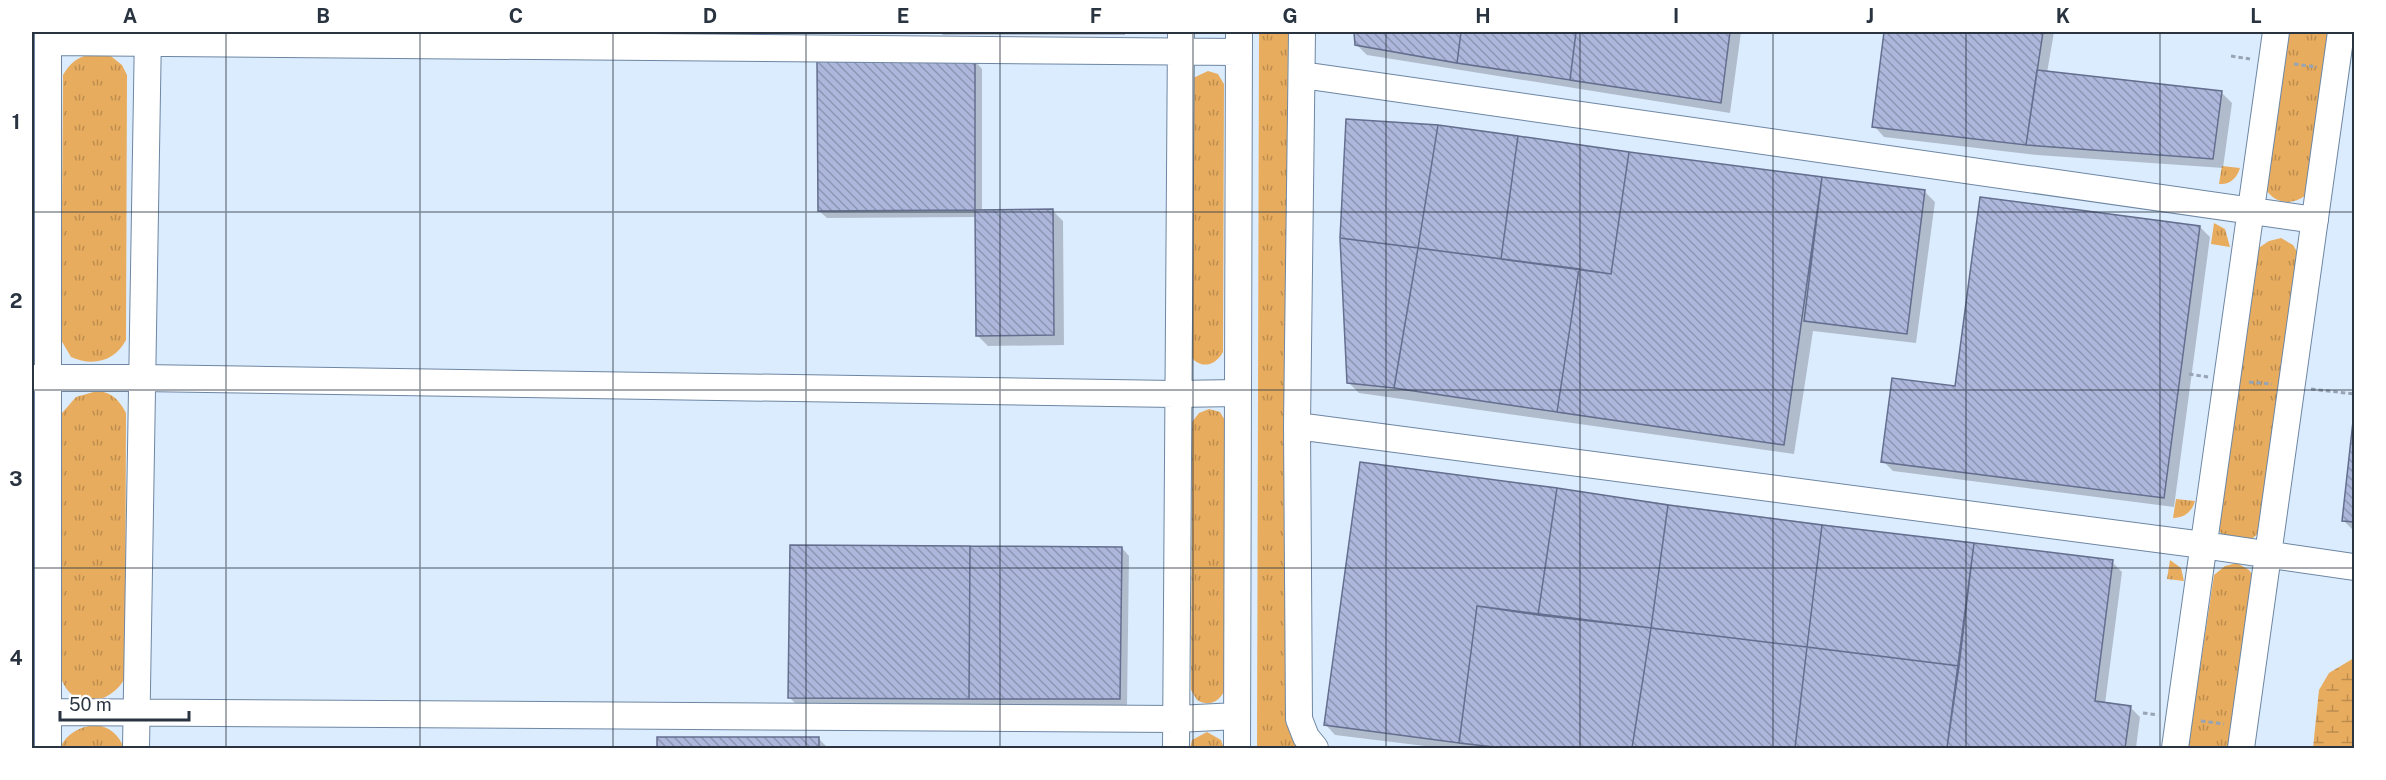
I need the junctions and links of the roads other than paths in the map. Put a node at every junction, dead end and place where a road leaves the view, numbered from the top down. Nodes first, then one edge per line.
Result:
1 (1302, 32) edge
2 (2276, 32) edge
3 (2342, 32) edge
4 (148, 36) edge
5 (48, 37) edge
6 (1181, 41) edge
7 (1239, 41) edge
8 (1302, 75) junction
9 (2251, 211) junction
10 (2315, 220) junction
11 (40, 378) edge
12 (141, 378) junction
13 (1238, 393) junction
14 (1179, 394) junction
15 (1297, 426) junction
16 (2203, 545) junction
17 (2267, 556) junction
18 (2355, 567) edge
19 (48, 712) junction
20 (136, 714) junction
21 (1237, 716) junction
22 (1177, 719) junction
23 (2238, 737) edge
24 (48, 748) edge
25 (136, 748) edge
26 (1176, 748) edge
27 (1237, 748) edge
28 (1315, 748) edge
29 (2175, 748) edge

1 - 8 lane
2 - 9 lane
3 - 10 lane
4 - 5 lane
4 - 6 lane
4 - 12 lane
5 - 11 lane
6 - 7 lane
6 - 14 lane
7 - 13 lane
8 - 9 lane
8 - 15 lane
9 - 10 lane
9 - 16 lane
10 - 17 lane
11 - 12 lane
11 - 19 lane
12 - 14 lane
12 - 20 lane
13 - 14 lane
13 - 21 lane
14 - 22 lane
15 - 16 lane
15 - 28 lane
16 - 17 lane
16 - 29 lane
17 - 18 lane
17 - 23 lane
19 - 20 lane
19 - 24 lane
20 - 22 lane
20 - 25 lane
21 - 22 lane
21 - 27 lane
22 - 26 lane

